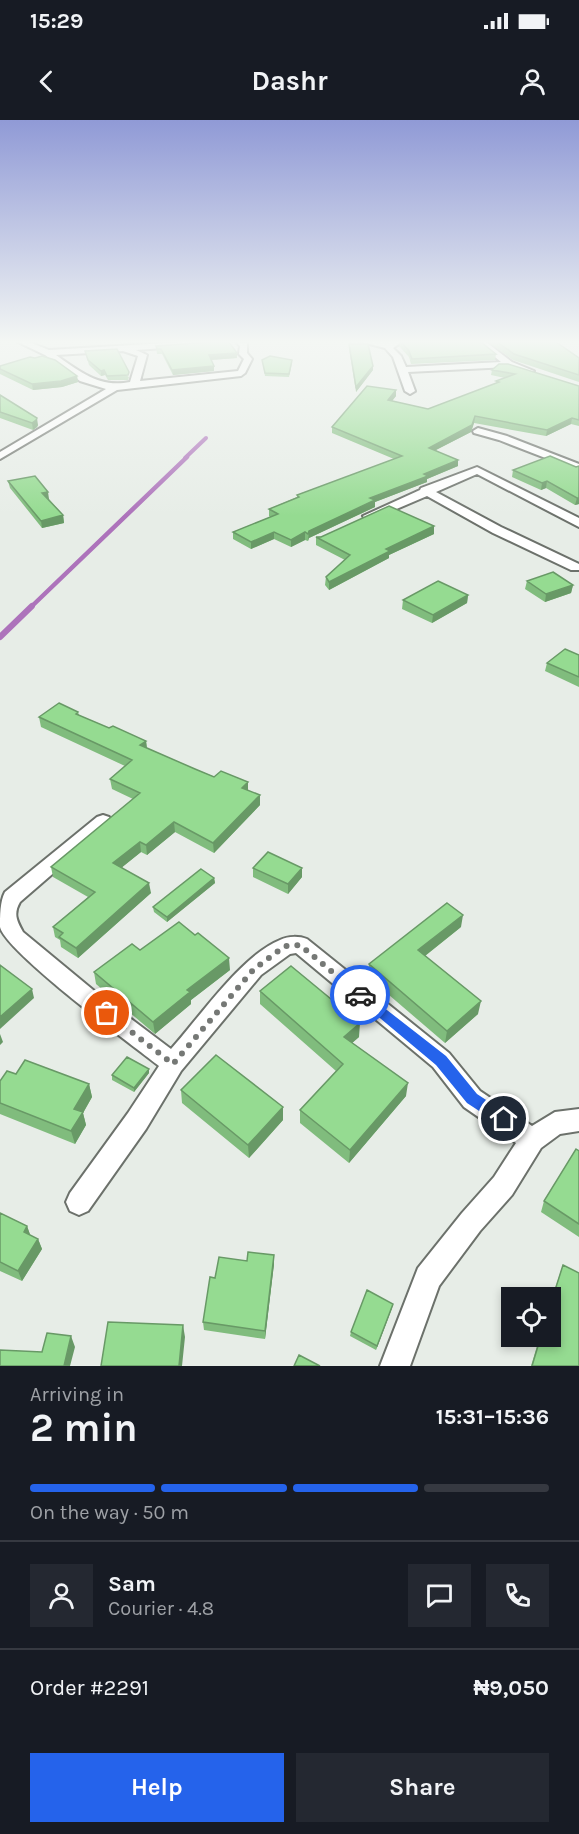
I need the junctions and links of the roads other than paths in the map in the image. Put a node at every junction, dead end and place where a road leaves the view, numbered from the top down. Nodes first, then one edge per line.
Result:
1 (94, 400) edge
2 (478, 431) dead end
3 (0, 456) edge
4 (576, 465) edge
5 (425, 490) junction
6 (360, 520) edge
7 (579, 523) edge
8 (578, 571) edge
9 (103, 821) edge
10 (173, 1064) junction
11 (579, 1120) edge
12 (532, 1140) junction
13 (79, 1202) dead end
14 (395, 1366) edge

1 - 3 street
2 - 4 street
5 - 6 street
5 - 7 street
5 - 8 street
9 - 10 street
10 - 12 street
10 - 13 street
11 - 12 street
12 - 14 street

